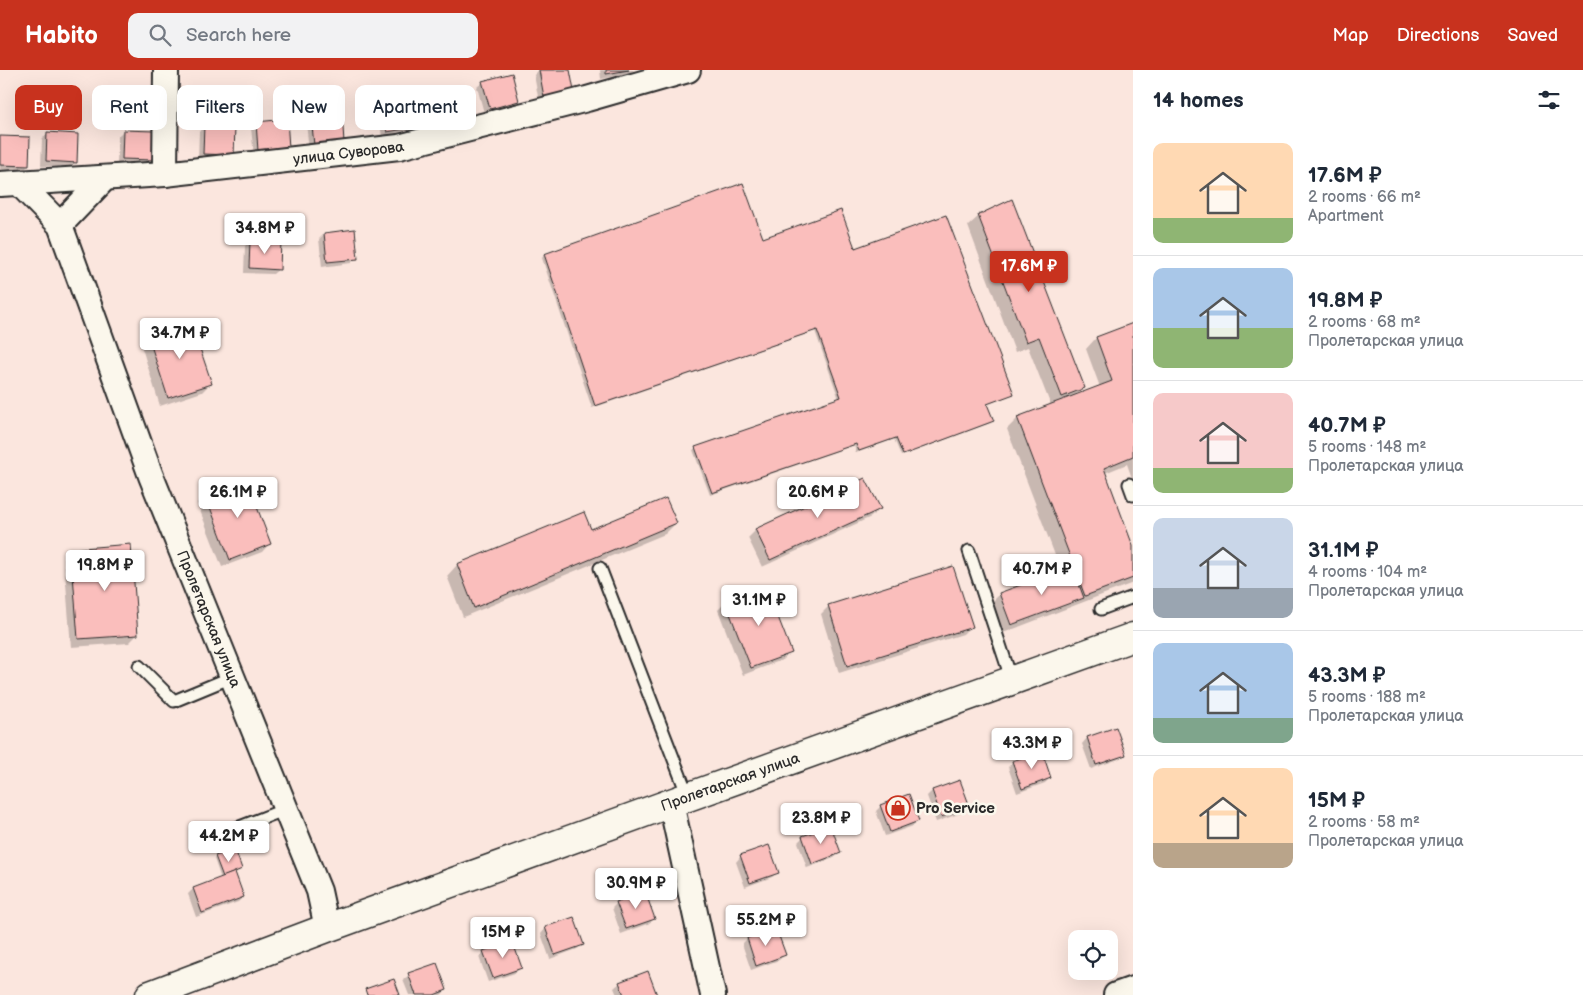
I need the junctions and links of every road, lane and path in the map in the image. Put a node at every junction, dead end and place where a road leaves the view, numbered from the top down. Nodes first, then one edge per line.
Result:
1 (166, 70) edge
2 (688, 70) edge
3 (165, 174) junction
4 (105, 178) junction
5 (9, 183) edge
6 (60, 225) junction
7 (1129, 484) dead end
8 (1133, 495) edge
9 (969, 551) dead end
10 (600, 568) dead end
11 (1133, 597) edge
12 (1101, 610) dead end
13 (1133, 637) edge
14 (139, 666) dead end
15 (232, 677) junction
16 (1012, 681) junction
17 (680, 800) junction
18 (286, 809) junction
19 (214, 837) dead end
20 (327, 928) junction
21 (1133, 989) edge
22 (150, 995) edge
23 (712, 995) edge
24 (1116, 995) edge

1 - 3 street
2 - 3 street, улица Суворова
3 - 4 street, улица Суворова
4 - 5 street, улица Суворова
4 - 6 street
5 - 6 street, Пролетарская улица
6 - 15 street, Пролетарская улица
7 - 8 lane
9 - 16 lane
10 - 17 lane
11 - 12 lane
13 - 16 main road, Пролетарская улица
14 - 15 lane
15 - 18 street, Пролетарская улица
16 - 17 main road, Пролетарская улица
17 - 20 main road, Пролетарская улица
17 - 23 street
18 - 19 lane
18 - 20 street, Пролетарская улица
20 - 22 main road, Пролетарская улица
21 - 24 street

